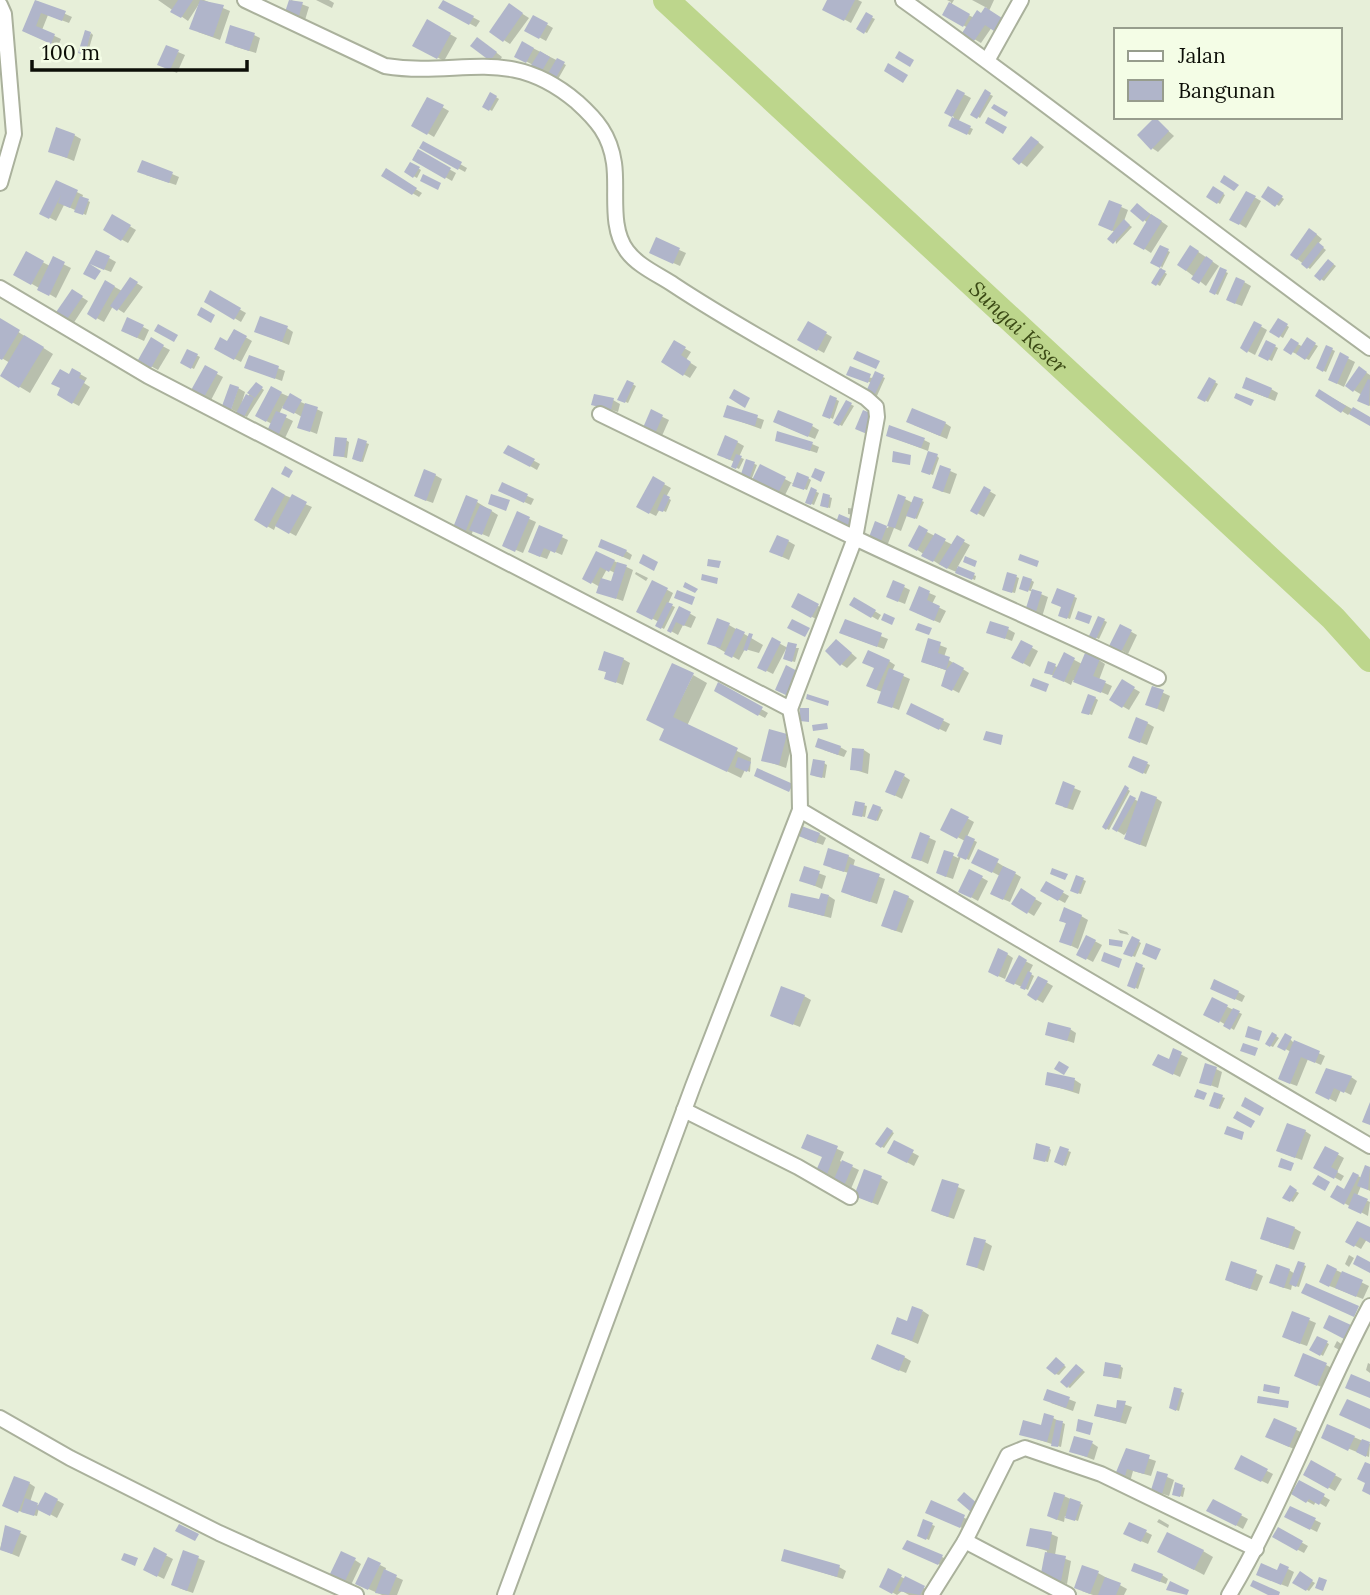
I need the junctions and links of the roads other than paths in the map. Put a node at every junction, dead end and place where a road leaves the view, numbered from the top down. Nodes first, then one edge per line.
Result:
1 (245, 0) edge
2 (903, 0) edge
3 (1021, 0) edge
4 (0, 5) edge
5 (988, 59) junction
6 (0, 183) edge
7 (0, 288) edge
8 (1370, 348) edge
9 (600, 414) dead end
10 (855, 538) junction
11 (1158, 678) dead end
12 (790, 709) junction
13 (800, 810) junction
14 (684, 1110) junction
15 (1370, 1146) edge
16 (850, 1197) dead end
17 (1370, 1306) edge
18 (0, 1418) edge
19 (965, 1541) junction
20 (1256, 1549) junction
21 (356, 1595) edge
22 (505, 1595) edge
23 (931, 1595) edge
24 (1068, 1595) edge
25 (1229, 1595) edge

1 - 10 street
2 - 5 street
3 - 5 street
4 - 6 street
5 - 8 street
7 - 12 street
9 - 10 street
10 - 11 street
10 - 12 street
12 - 13 street
13 - 14 street
13 - 15 street
14 - 16 street
14 - 22 street
17 - 20 street
18 - 21 street
19 - 20 street
19 - 23 street
19 - 24 street
20 - 25 street

